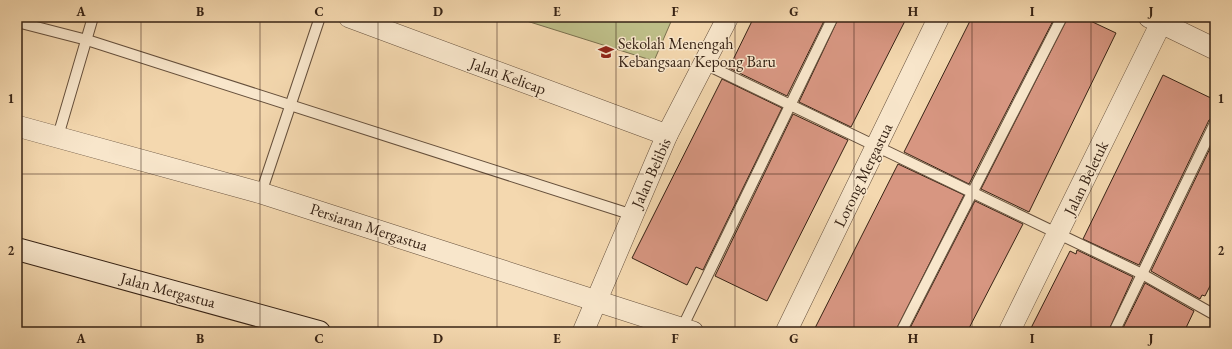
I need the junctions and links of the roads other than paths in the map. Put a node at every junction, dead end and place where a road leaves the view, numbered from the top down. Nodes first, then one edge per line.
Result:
1 (93, 17) edge
2 (320, 17) edge
3 (349, 17) edge
4 (728, 17) edge
5 (833, 17) edge
6 (939, 17) edge
7 (1062, 17) edge
8 (1158, 19) edge
9 (17, 22) edge
10 (87, 40) junction
11 (1215, 49) edge
12 (705, 64) junction
13 (291, 104) junction
14 (791, 105) junction
15 (1215, 123) edge
16 (17, 126) edge
17 (50, 134) junction
18 (667, 135) junction
19 (877, 146) junction
20 (971, 192) junction
21 (261, 193) junction
22 (633, 214) junction
23 (1058, 234) junction
24 (17, 249) edge
25 (1142, 274) junction
26 (596, 300) junction
27 (1215, 315) edge
28 (688, 330) edge
29 (320, 332) edge
30 (582, 332) edge
31 (786, 332) edge
32 (901, 332) edge
33 (1009, 332) edge
34 (1114, 332) edge

1 - 10 lane
2 - 13 lane
3 - 18 street, Jalan Kelicap
4 - 12 street, Jalan Belibis
5 - 14 lane
6 - 19 street, Lorong Mergastua
7 - 20 lane
8 - 11 street
8 - 23 street, Jalan Beletuk
9 - 10 lane
10 - 13 lane
10 - 17 lane
12 - 14 lane
12 - 18 street, Jalan Belibis
13 - 21 lane
13 - 22 lane
14 - 19 lane
14 - 28 lane
15 - 25 lane
16 - 17 street, Persiaran Mergastua
17 - 21 street, Persiaran Mergastua
18 - 22 street, Jalan Belibis
19 - 20 lane
19 - 31 street, Lorong Mergastua
20 - 23 lane
20 - 32 lane
21 - 26 street, Persiaran Mergastua
22 - 26 street, Jalan Belibis
23 - 25 lane
23 - 33 street, Jalan Beletuk
24 - 29 main road, Jalan Mergastua
25 - 27 lane
25 - 34 lane
26 - 28 street, Persiaran Mergastua
26 - 30 street, Jalan Belibis

